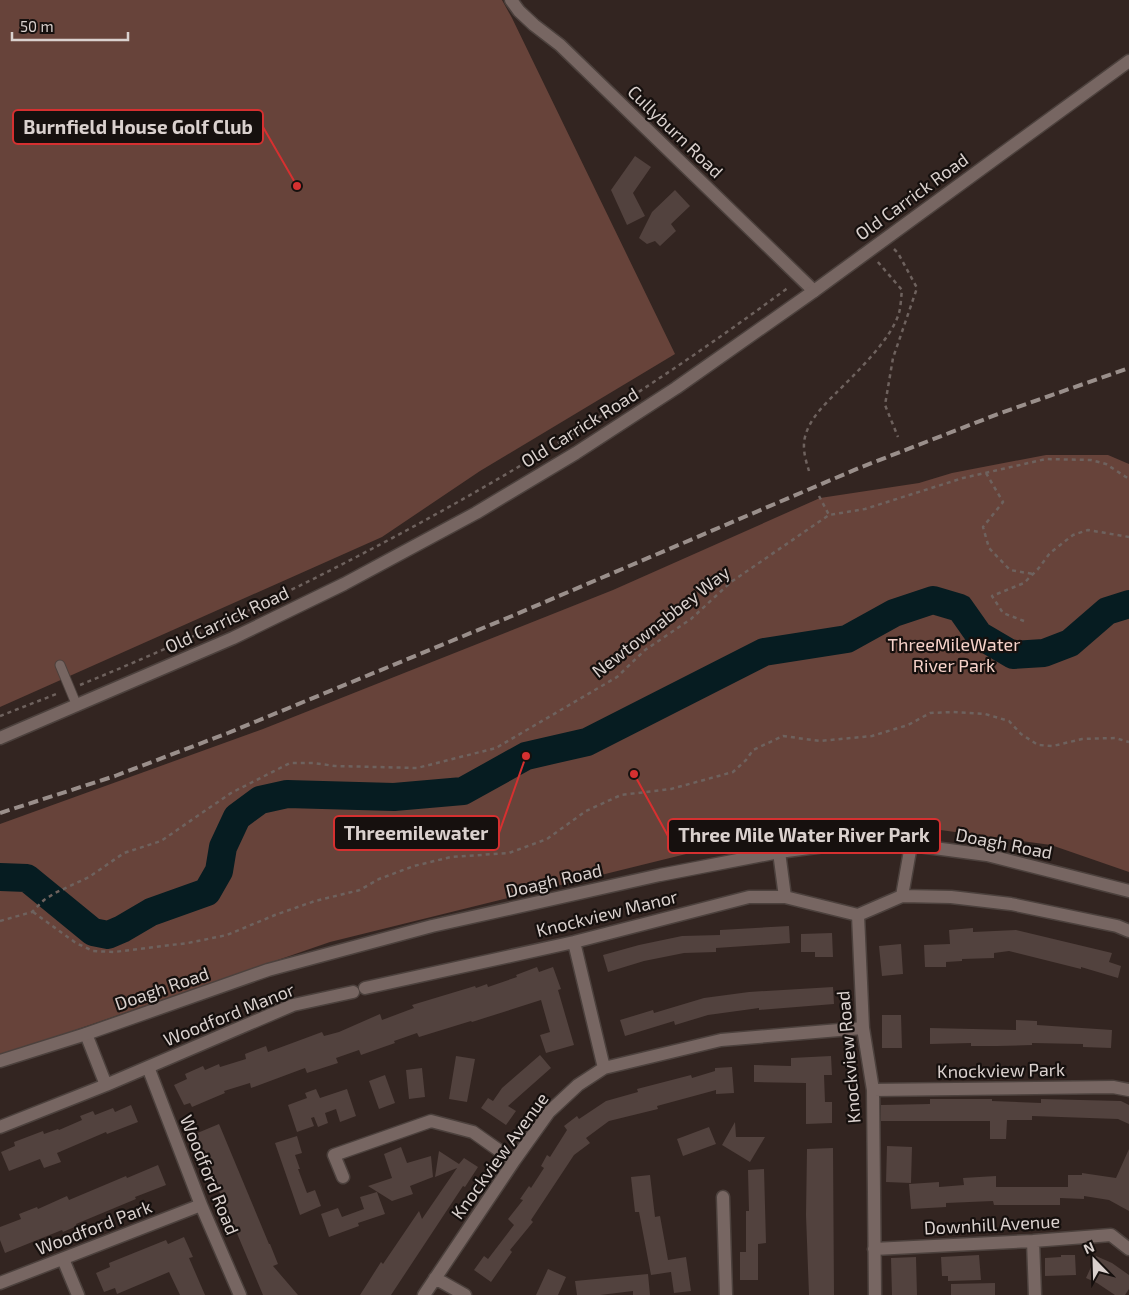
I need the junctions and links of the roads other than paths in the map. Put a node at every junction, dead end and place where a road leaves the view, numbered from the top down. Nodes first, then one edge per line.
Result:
1 (511, 0) edge
2 (1129, 61) edge
3 (814, 290) junction
4 (60, 665) dead end
5 (77, 706) junction
6 (0, 738) edge
7 (911, 845) junction
8 (778, 852) junction
9 (1129, 892) edge
10 (902, 896) junction
11 (785, 897) junction
12 (858, 914) junction
13 (1129, 931) edge
14 (574, 942) junction
15 (359, 990) joint
16 (863, 1028) junction
17 (86, 1034) junction
18 (0, 1061) edge
19 (148, 1067) junction
20 (604, 1068) junction
21 (106, 1084) junction
22 (873, 1090) junction
23 (1129, 1090) edge
24 (0, 1127) edge
25 (514, 1161) junction
26 (343, 1177) dead end
27 (723, 1198) dead end
28 (201, 1205) junction
29 (1034, 1241) junction
30 (874, 1249) junction
31 (1129, 1249) edge
32 (63, 1258) junction
33 (435, 1278) junction
34 (0, 1283) edge
35 (78, 1295) edge
36 (240, 1295) edge
37 (424, 1295) edge
38 (464, 1295) edge
39 (726, 1295) edge
40 (874, 1295) edge
41 (1035, 1295) edge

1 - 3 street, Cullyburn Road
2 - 3 street, Old Carrick Road
3 - 5 street, Old Carrick Road
4 - 5 lane
5 - 6 street, Old Carrick Road
7 - 8 street, Doagh Road
7 - 9 street, Doagh Road
7 - 10 street
8 - 11 street
8 - 17 street, Doagh Road
10 - 12 street
10 - 13 street
11 - 12 street, Knockview Manor
11 - 14 street, Knockview Manor
12 - 16 street, Knockview Road
14 - 15 street, Knockview Manor
14 - 20 street
15 - 19 street, Woodford Manor
16 - 20 street, Knockview Avenue
16 - 22 street, Knockview Road
17 - 18 street, Doagh Road
17 - 21 street
19 - 21 street, Woodford Manor
19 - 28 street, Woodford Road
20 - 25 street, Knockview Avenue
21 - 24 street, Woodford Manor
22 - 23 street, Knockview Park
22 - 30 street, Knockview Road
25 - 26 street
25 - 33 street, Knockview Avenue
27 - 39 street
28 - 32 street, Woodford Park
28 - 36 street, Woodford Road
29 - 30 street, Downhill Avenue
29 - 31 street, Downhill Avenue
29 - 41 street
30 - 40 street, Knockview Road
32 - 34 street, Woodford Park
32 - 35 street
33 - 37 street, Knockview Avenue
33 - 38 street

